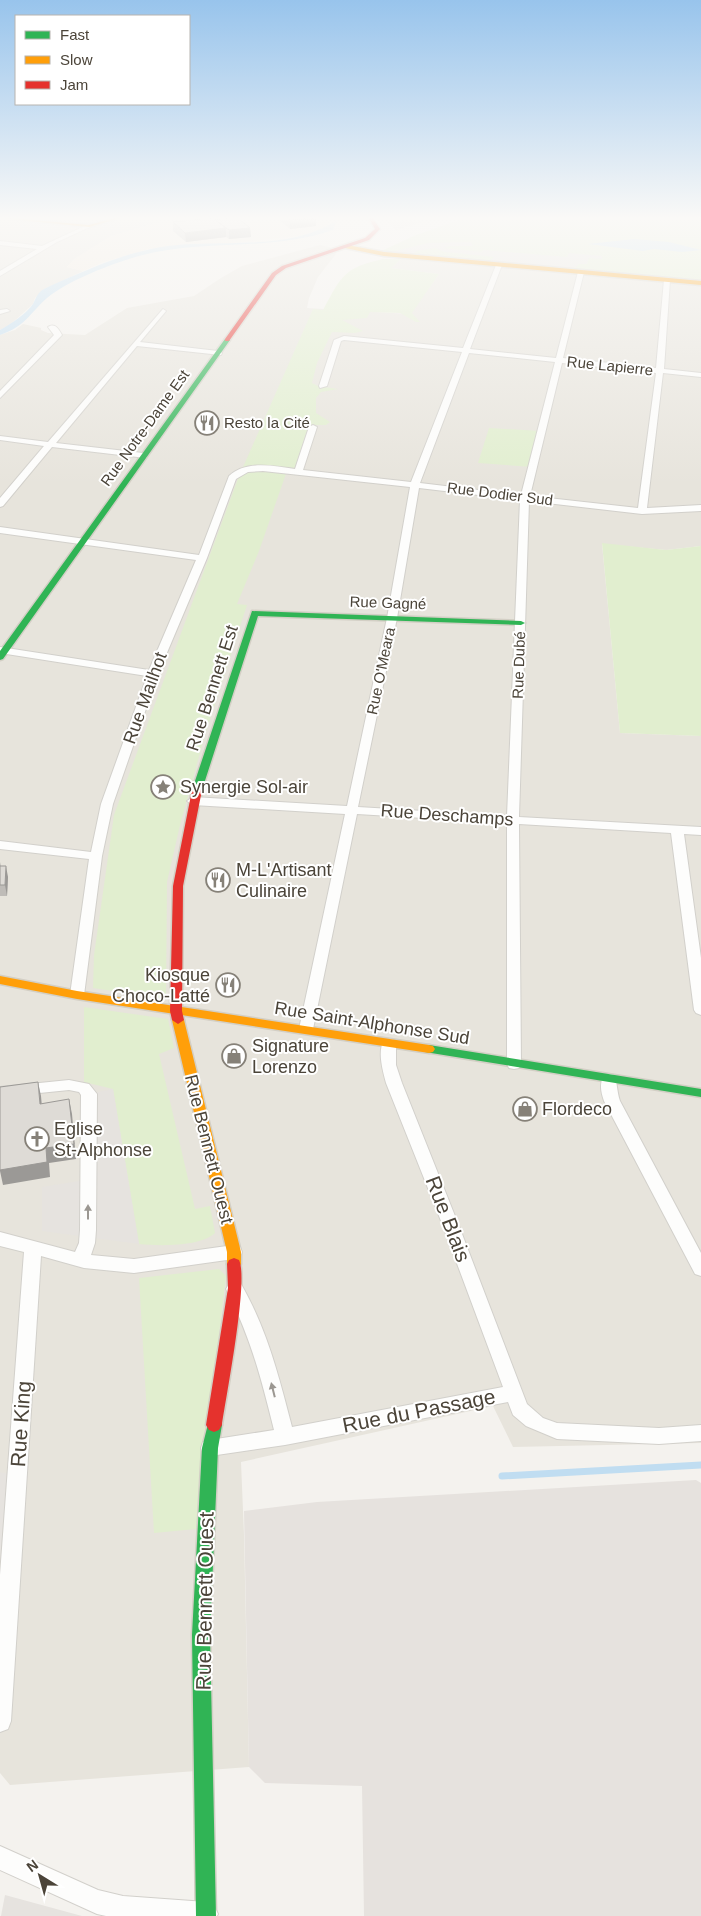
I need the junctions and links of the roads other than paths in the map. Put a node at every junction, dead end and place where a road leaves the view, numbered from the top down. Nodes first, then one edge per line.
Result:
1 (252, 306) edge
2 (483, 306) edge
3 (572, 306) edge
4 (665, 306) edge
5 (163, 312) dead end
6 (52, 327) dead end
7 (136, 344) junction
8 (467, 350) junction
9 (218, 353) junction
10 (558, 360) junction
11 (660, 371) junction
12 (701, 375) edge
13 (323, 386) dead end
14 (0, 396) edge
15 (313, 427) dead end
16 (0, 438) edge
17 (51, 444) junction
18 (143, 456) junction
19 (298, 471) junction
20 (415, 484) junction
21 (524, 496) junction
22 (0, 504) edge
23 (701, 508) edge
24 (642, 511) junction
25 (0, 530) edge
26 (81, 542) junction
27 (202, 558) junction
28 (255, 613) joint
29 (392, 618) junction
30 (521, 623) junction
31 (1, 653) edge
32 (153, 674) junction
33 (193, 801) junction
34 (352, 809) junction
35 (513, 820) junction
36 (677, 829) junction
37 (701, 831) edge
38 (0, 846) edge
39 (96, 856) junction
40 (0, 980) edge
41 (0, 986) edge
42 (37, 988) junction
43 (77, 995) junction
44 (701, 1010) edge
45 (176, 1011) junction
46 (306, 1029) junction
47 (389, 1044) junction
48 (514, 1064) junction
49 (609, 1079) junction
50 (0, 1092) edge
51 (701, 1093) edge
52 (0, 1239) edge
53 (33, 1248) junction
54 (234, 1252) junction
55 (80, 1260) junction
56 (701, 1269) edge
57 (235, 1288) junction
58 (514, 1393) junction
59 (701, 1433) edge
60 (285, 1437) junction
61 (210, 1448) junction
62 (0, 1721) edge
63 (0, 1858) edge
64 (206, 1915) edge

1 - 9 street, Rue Notre-Dame Est
2 - 8 street, Rue O'Meara
3 - 10 street, Rue Dubé
4 - 11 street
5 - 7 street
6 - 14 street
7 - 9 street
7 - 17 street
8 - 10 street, Rue Lapierre
8 - 13 street, Rue Lapierre
8 - 20 street, Rue O'Meara
9 - 18 street, Rue Notre-Dame Est
10 - 11 street, Rue Lapierre
10 - 21 street, Rue Dubé
11 - 12 street, Rue Lapierre
11 - 24 street
15 - 19 street
16 - 17 street
17 - 18 street
17 - 22 street
18 - 26 street, Rue Notre-Dame Est
19 - 20 street, Rue Dodier Sud
19 - 27 street, Rue Mailhot
20 - 21 street, Rue Dodier Sud
20 - 29 street, Rue O'Meara
21 - 24 street, Rue Dodier Sud
21 - 30 street, Rue Dubé
23 - 24 street, Rue Dodier Sud
25 - 26 street
26 - 27 street
26 - 31 street, Rue Notre-Dame Est
27 - 32 street, Rue Mailhot
28 - 29 street, Rue Gagné
28 - 33 street, Rue Bennett Est
29 - 30 street, Rue Gagné
29 - 34 street, Rue O'Meara
30 - 35 street, Rue Dubé
31 - 32 street
32 - 39 street, Rue Mailhot
33 - 34 street, Rue Deschamps
33 - 45 street, Rue Bennett Est
34 - 35 street, Rue Deschamps
34 - 46 street, Rue O'Meara
35 - 36 street, Rue Deschamps
35 - 48 street, Rue Dubé
36 - 37 street, Rue Deschamps
36 - 44 street
38 - 39 street
39 - 43 street, Rue Mailhot
40 - 42 street, Rue Saint-Alphonse Sud
41 - 42 street, Rue Saint-Alphonse Sud
42 - 43 street, Rue Saint-Alphonse Sud
43 - 45 street, Rue Saint-Alphonse Sud
45 - 46 street, Rue Saint-Alphonse Sud
45 - 54 street, Rue Bennett Ouest
46 - 47 street, Rue Saint-Alphonse Sud
47 - 48 street, Rue Saint-Alphonse Sud
47 - 58 street, Rue Blais
48 - 49 street, Rue Saint-Alphonse Sud
49 - 51 street, Rue Saint-Alphonse Sud
49 - 56 street
55 -> 50 street
52 - 53 street
53 - 55 street
53 - 62 street, Rue King
54 - 55 street
54 - 57 street, Rue Bennett Ouest
60 -> 57 street
57 - 61 street, Rue Bennett Ouest
58 - 59 street, Rue du Passage
58 - 60 street, Rue du Passage
60 - 61 street, Rue du Passage
61 - 64 street, Rue Bennett Ouest
63 - 64 street

